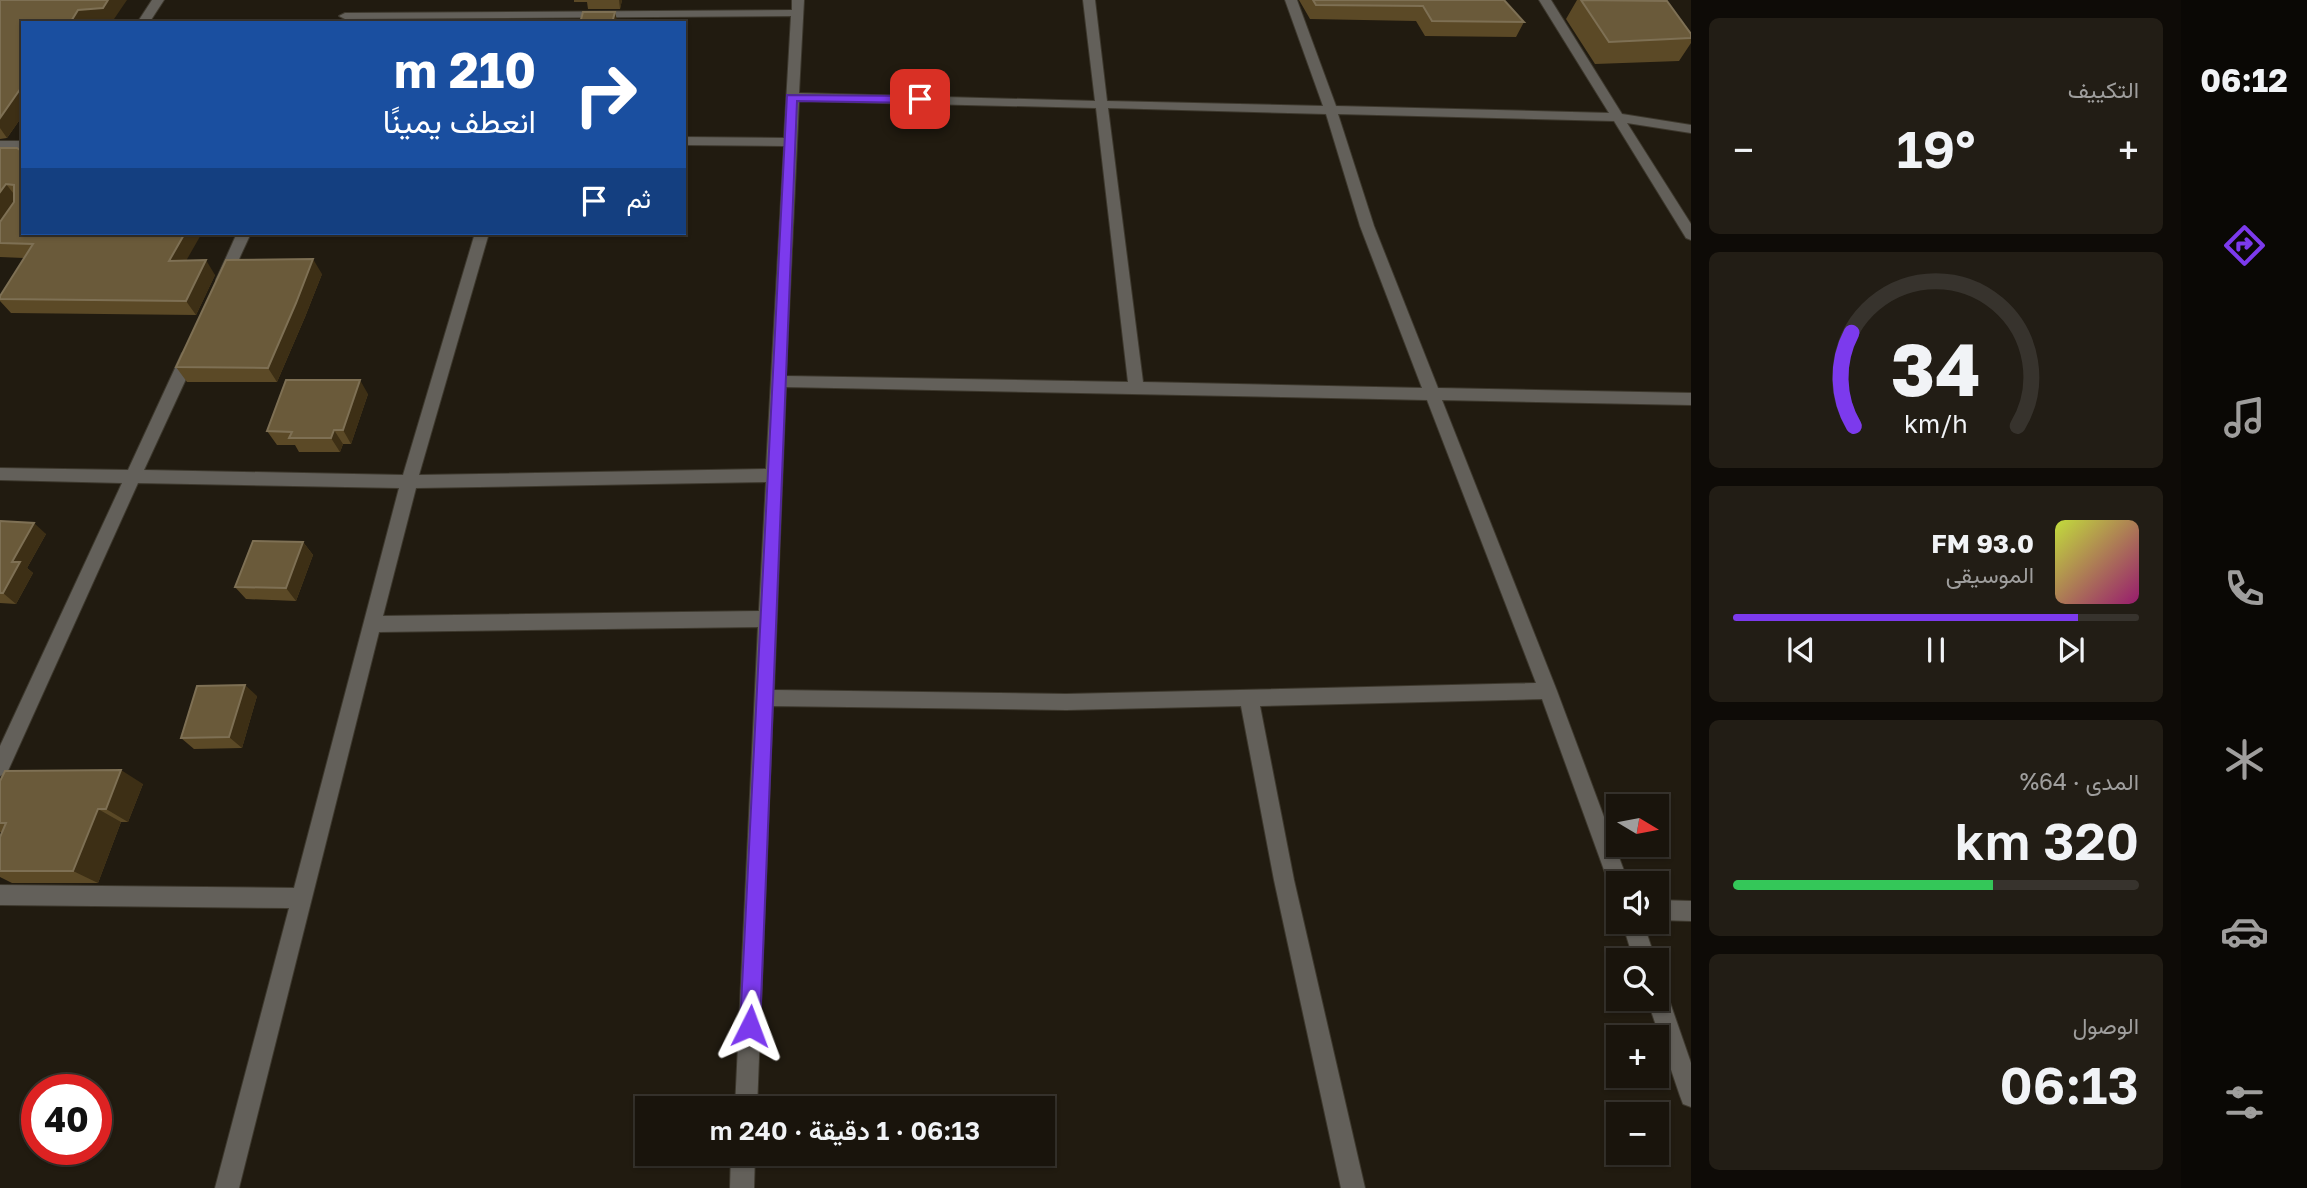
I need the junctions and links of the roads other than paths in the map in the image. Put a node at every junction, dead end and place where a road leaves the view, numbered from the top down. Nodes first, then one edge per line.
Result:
1 (158, 0) edge
2 (352, 0) edge
3 (545, 0) edge
4 (1089, 0) edge
5 (1292, 0) edge
6 (1545, 0) edge
7 (798, 6) edge
8 (343, 19) edge
9 (540, 19) edge
10 (144, 21) edge
11 (791, 97) junction
12 (1101, 103) junction
13 (1331, 111) junction
14 (1617, 117) junction
15 (1691, 129) edge
16 (686, 141) edge
17 (788, 142) junction
18 (0, 145) edge
19 (21, 145) edge
20 (243, 235) edge
21 (481, 235) edge
22 (1691, 235) edge
23 (217, 294) edge
24 (195, 342) edge
25 (777, 381) junction
26 (1136, 386) junction
27 (1431, 395) junction
28 (1691, 399) edge
29 (0, 474) edge
30 (772, 475) junction
31 (134, 476) junction
32 (409, 482) junction
33 (767, 619) junction
34 (372, 624) junction
35 (1548, 691) junction
36 (765, 698) junction
37 (1249, 699) junction
38 (0, 767) edge
39 (1614, 871) edge
40 (0, 895) edge
41 (301, 898) junction
42 (1669, 910) edge
43 (1691, 911) edge
44 (1662, 1011) edge
45 (747, 1096) edge
46 (1691, 1096) edge
47 (743, 1166) edge
48 (227, 1188) edge
49 (742, 1188) edge
50 (1353, 1188) edge

1 - 10 street
2 - 8 street
3 - 9 street
4 - 12 street
5 - 13 street
6 - 14 street
7 - 9 street
7 - 11 street
8 - 9 street
11 - 12 street
11 - 17 street
12 - 13 street
12 - 26 street
13 - 14 street
13 - 27 street
14 - 15 street
14 - 22 street
16 - 17 street
17 - 25 street
18 - 19 street
20 - 23 street
21 - 32 street
24 - 31 street
25 - 26 street
25 - 30 street
26 - 27 street
27 - 28 street
27 - 35 street
29 - 31 street
30 - 32 street
30 - 33 street
31 - 32 street
31 - 38 street
32 - 34 street
33 - 34 street
33 - 36 street
34 - 41 street
35 - 37 street
35 - 39 street
36 - 37 street
36 - 45 street
37 - 50 street
40 - 41 street
41 - 48 street
42 - 43 street
44 - 46 street
47 - 49 street

